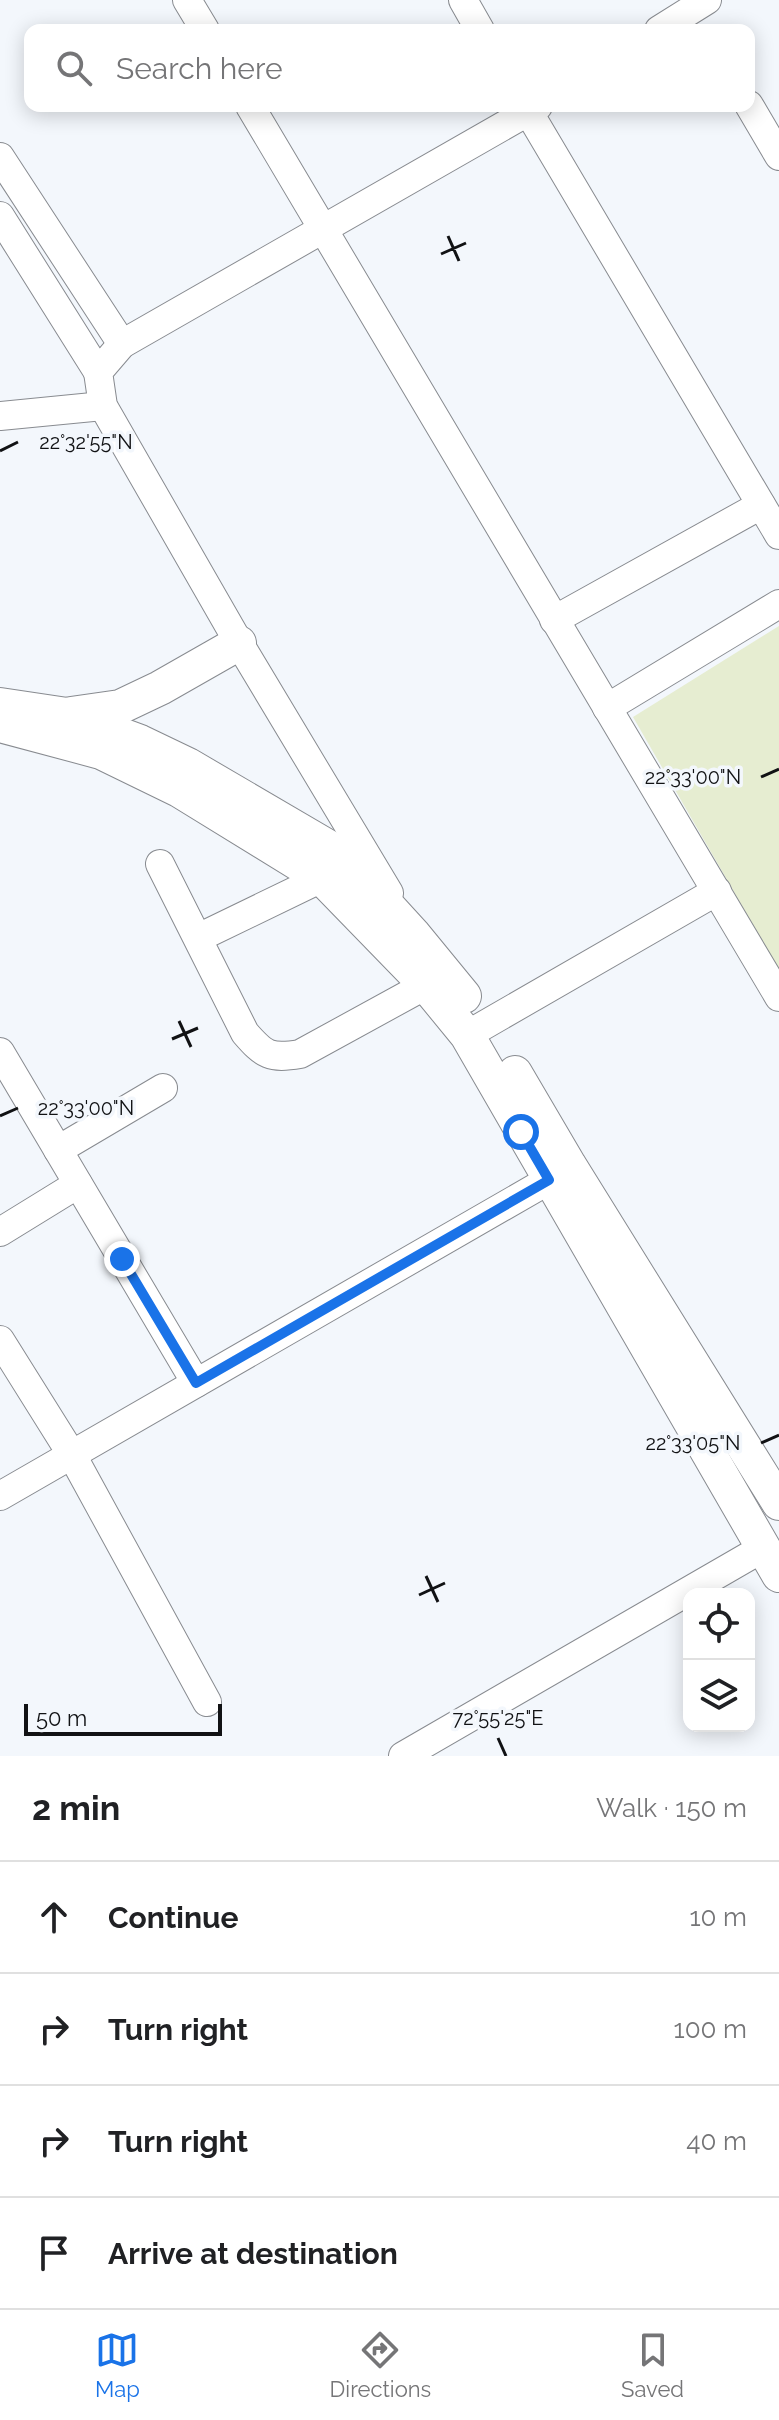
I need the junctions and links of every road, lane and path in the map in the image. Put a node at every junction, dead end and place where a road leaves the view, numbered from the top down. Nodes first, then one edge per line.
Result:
1 (187, 0) edge
2 (463, 0) edge
3 (701, 13) edge
4 (201, 24) edge
5 (477, 24) edge
6 (674, 24) edge
7 (254, 112) edge
8 (524, 112) edge
9 (533, 112) edge
10 (753, 112) edge
11 (779, 156) edge
12 (0, 157) edge
13 (0, 216) edge
14 (322, 229) junction
15 (122, 344) junction
16 (98, 372) junction
17 (103, 406) junction
18 (0, 416) edge
19 (761, 505) junction
20 (779, 535) edge
21 (779, 604) edge
22 (554, 620) junction
23 (239, 643) junction
24 (0, 705) edge
25 (607, 708) junction
26 (67, 715) junction
27 (0, 725) edge
28 (160, 864) dead end
29 (322, 878) junction
30 (717, 891) junction
31 (414, 935) junction
32 (198, 938) junction
33 (426, 985) junction
34 (779, 997) edge
35 (476, 1029) junction
36 (0, 1052) edge
37 (163, 1088) dead end
38 (58, 1150) junction
39 (549, 1180) junction
40 (78, 1184) junction
41 (0, 1232) edge
42 (0, 1340) edge
43 (196, 1383) junction
44 (72, 1455) junction
45 (0, 1496) edge
46 (779, 1503) edge
47 (768, 1541) edge
48 (207, 1702) dead end
49 (403, 1756) edge

1 - 4 street
2 - 5 street
3 - 6 street
7 - 14 street
8 - 14 street
9 - 19 street
10 - 11 street
12 - 15 street
13 - 16 street
14 - 15 street
14 - 22 street
15 - 16 street
16 - 17 street
17 - 18 street
17 - 23 street
19 - 20 street
19 - 22 street
21 - 25 street
22 - 25 street
23 - 26 main road
23 - 31 street
24 - 26 main road
25 - 30 street
26 - 31 main road
27 - 29 main road
28 - 32 street
29 - 32 street
29 - 33 main road
30 - 34 street
30 - 35 street
31 - 35 main road
32 - 33 street
33 - 35 main road
35 - 39 main road
35 - 46 main road
36 - 38 street
37 - 38 street
38 - 40 street
39 - 43 street
39 - 47 main road
40 - 41 street
40 - 43 street
42 - 44 street
43 - 44 street
44 - 45 street
44 - 48 street
47 - 49 street

